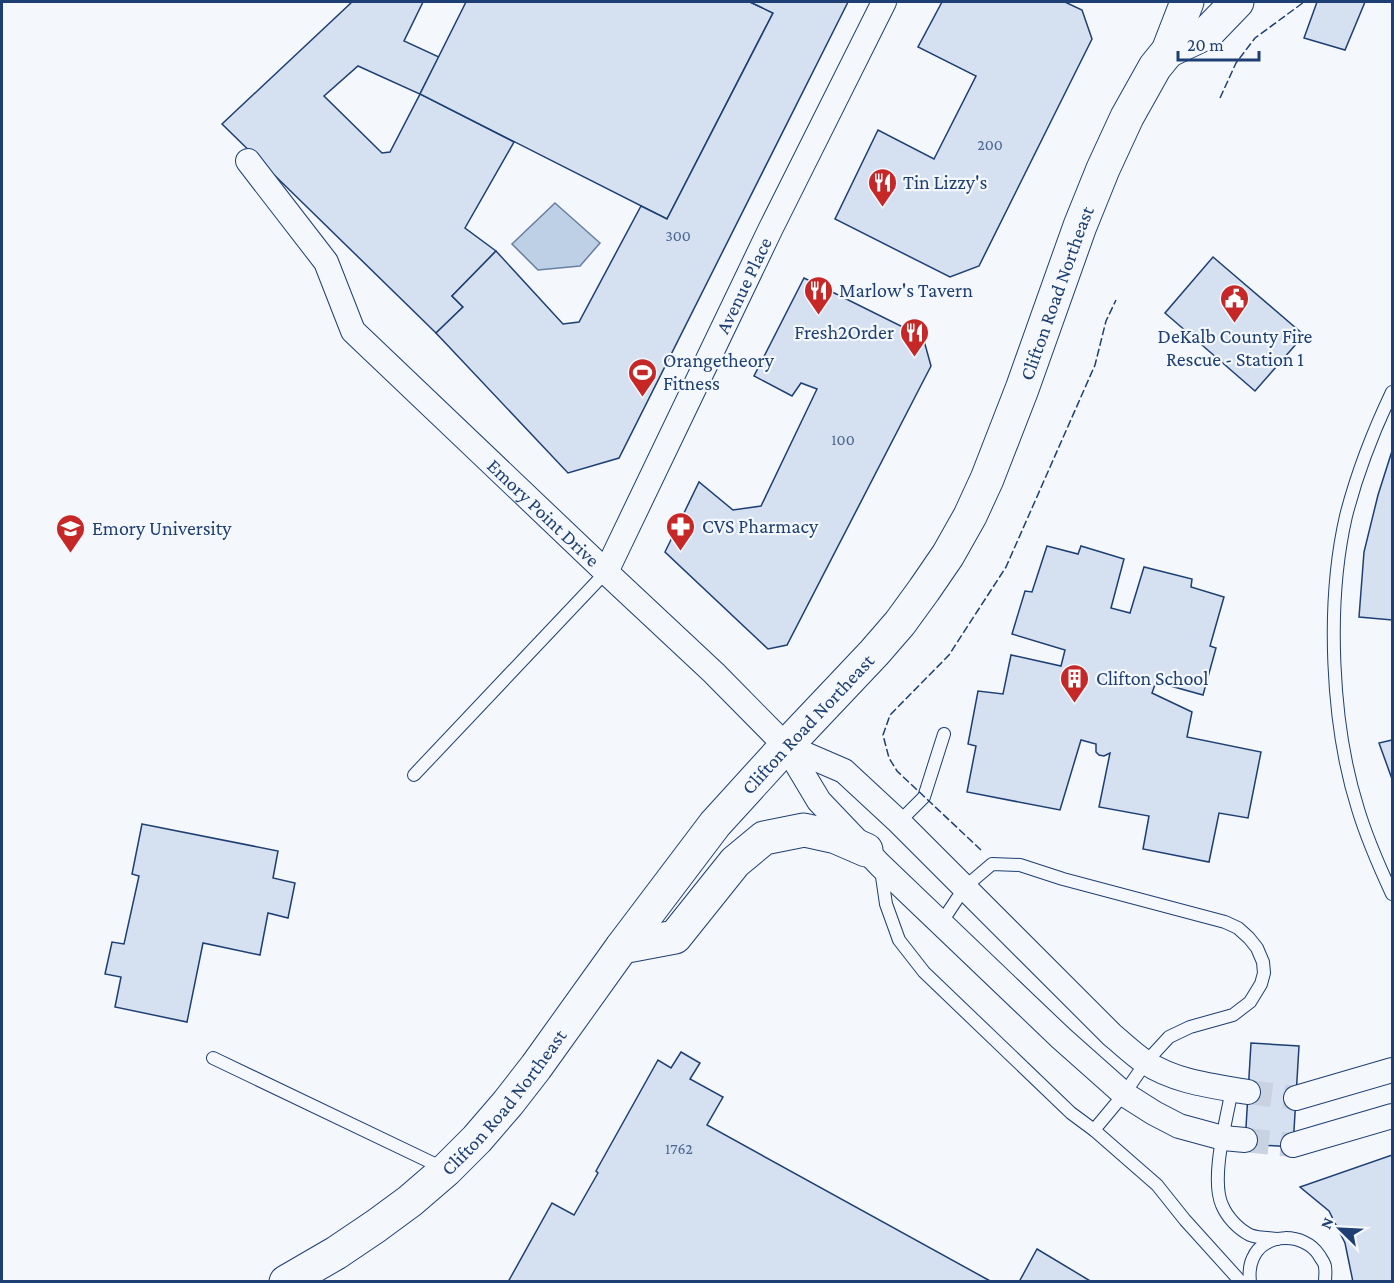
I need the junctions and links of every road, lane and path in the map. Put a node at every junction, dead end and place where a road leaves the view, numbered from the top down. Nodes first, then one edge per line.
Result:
1 (884, 2) edge
2 (1188, 2) edge
3 (1238, 2) edge
4 (1168, 51) junction
5 (248, 161) dead end
6 (1392, 392) edge
7 (606, 572) junction
8 (944, 734) dead end
9 (786, 746) junction
10 (414, 775) dead end
11 (899, 822) junction
12 (873, 858) junction
13 (964, 887) junction
14 (1392, 894) edge
15 (941, 923) junction
16 (622, 947) junction
17 (213, 1058) dead end
18 (1146, 1062) junction
19 (1392, 1070) edge
20 (1240, 1091) joint
21 (1124, 1094) junction
22 (1296, 1098) tunnel mouth
23 (1392, 1116) edge
24 (1094, 1130) junction
25 (1234, 1139) junction
26 (1293, 1145) tunnel mouth
27 (446, 1170) junction
28 (1277, 1239) junction
29 (286, 1281) edge
30 (1241, 1281) edge
31 (1250, 1281) edge
32 (1325, 1281) edge

1 - 7 street, Avenue Place
2 - 4 main road, Clifton Road Northeast
3 - 4 main road, Clifton Road Northeast
4 - 9 main road, Clifton Road Northeast
5 - 7 street, Emory Point Drive
6 - 14 lane
7 - 9 street, Emory Point Drive
7 - 10 lane
8 - 11 lane
9 - 11 street
9 - 12 street
9 - 16 main road, Clifton Road Northeast
11 - 13 street
12 - 15 street
12 - 16 main road
12 - 24 lane
13 - 15 lane
13 - 18 street
13 - 18 lane
15 - 21 street
16 - 27 main road, Clifton Road Northeast
17 - 27 lane
18 - 20 street
18 - 21 lane
19 - 22 street
20 - 25 lane
21 - 24 lane
21 - 25 street
23 - 26 street
24 - 30 lane
25 - 28 lane
27 - 29 main road, Clifton Road Northeast
28 - 31 lane
28 - 32 lane

